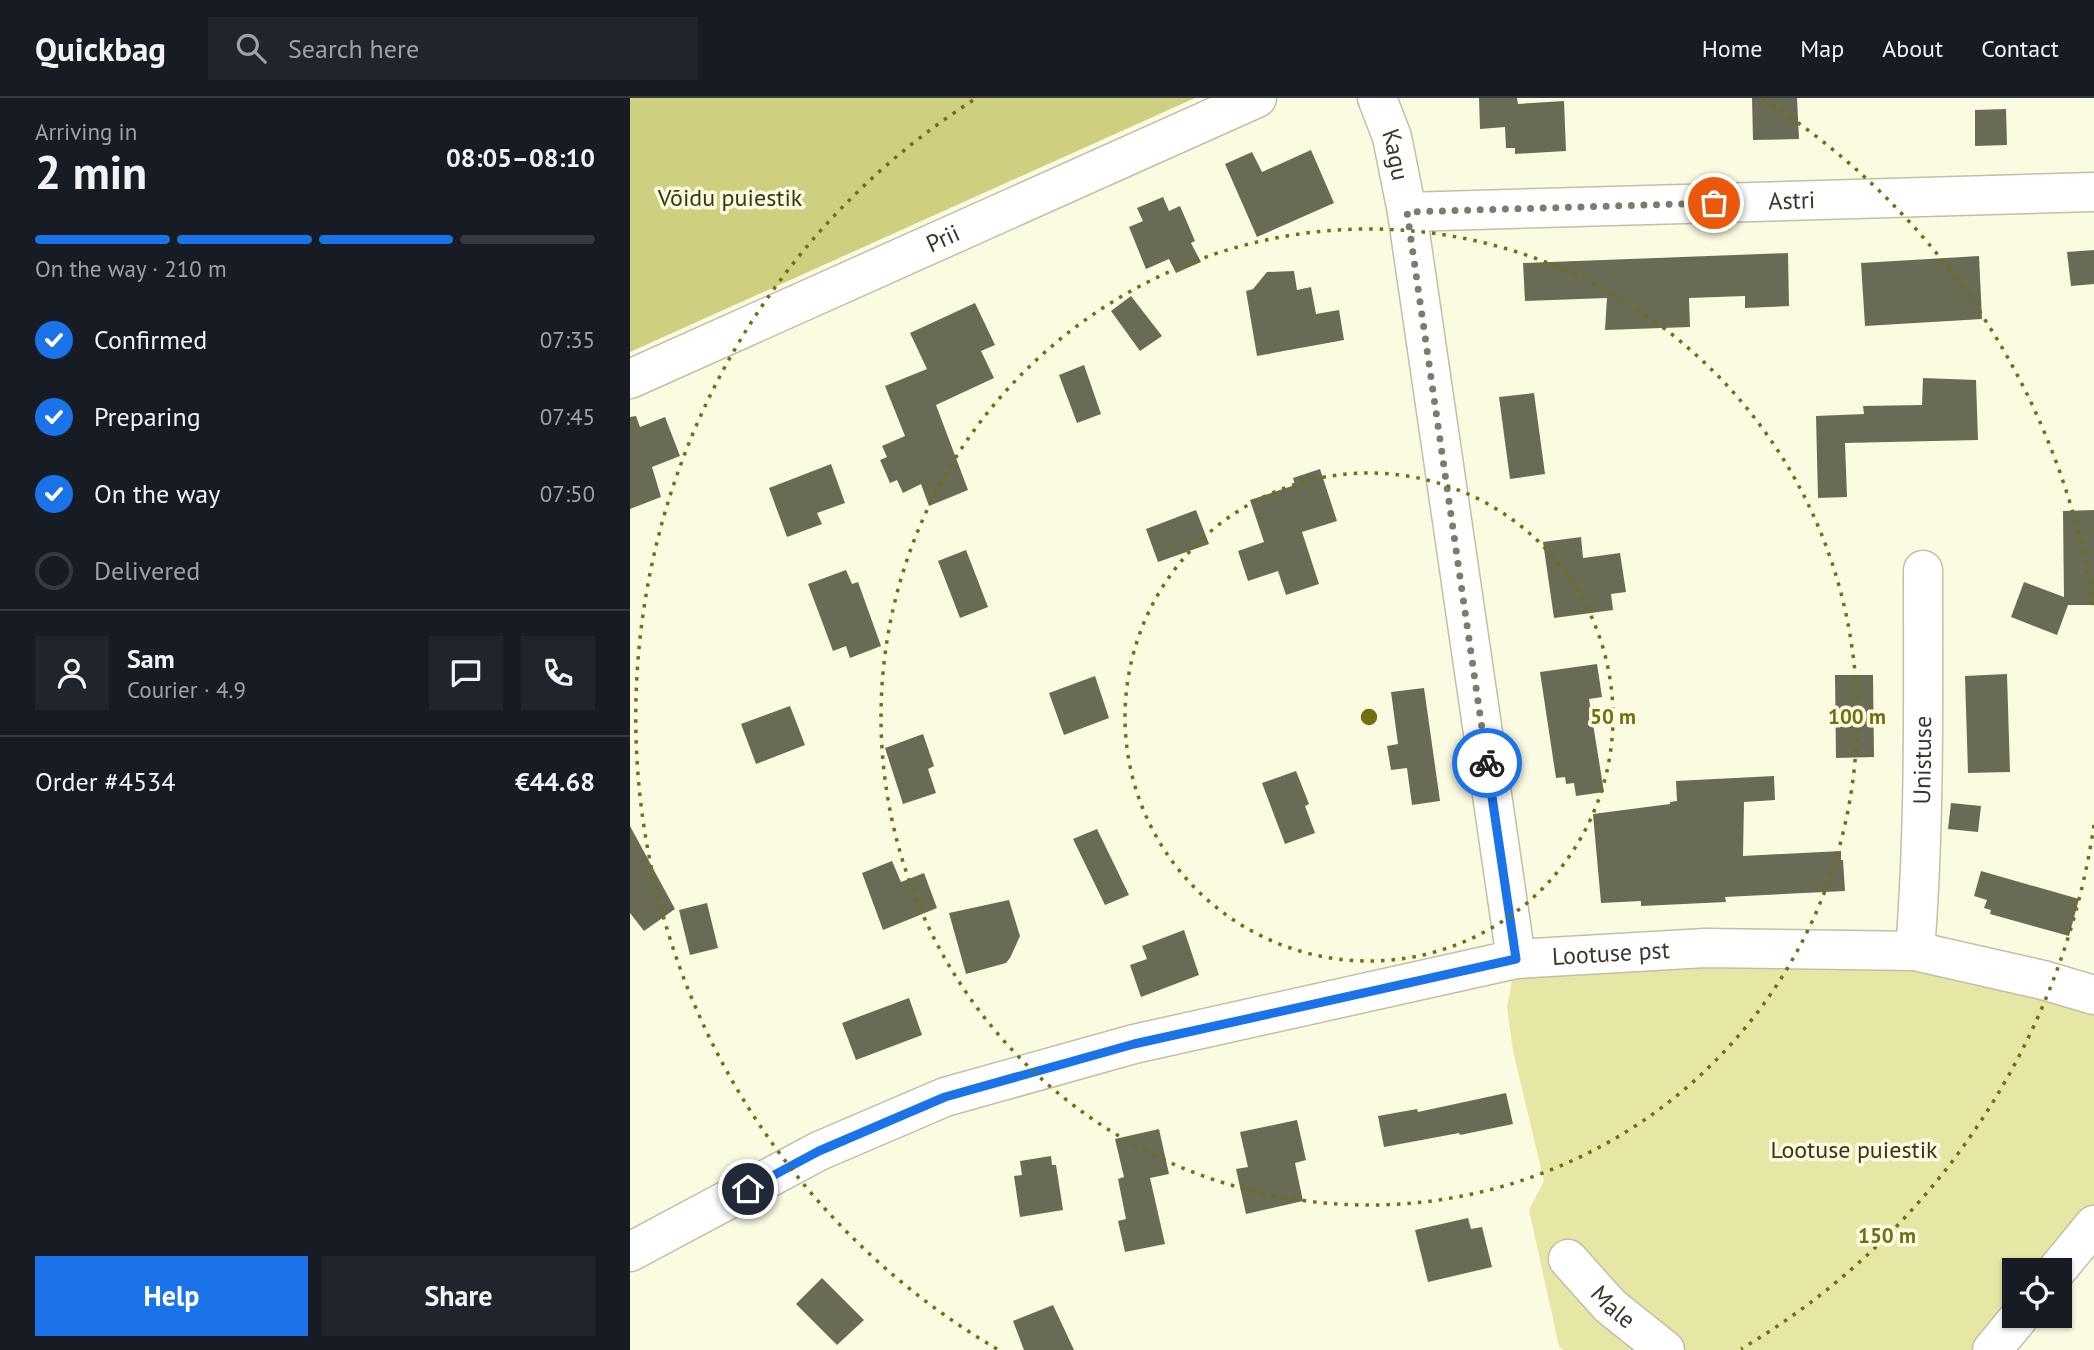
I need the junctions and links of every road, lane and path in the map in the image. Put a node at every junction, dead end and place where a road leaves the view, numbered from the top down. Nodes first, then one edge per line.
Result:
1 (1257, 98) edge
2 (1377, 98) edge
3 (2094, 192) edge
4 (1407, 212) junction
5 (630, 379) edge
6 (1923, 570) dead end
7 (1915, 951) junction
8 (1516, 959) junction
9 (2094, 995) edge
10 (2094, 1226) edge
11 (630, 1252) edge
12 (2067, 1258) edge
13 (1568, 1259) dead end
14 (2010, 1328) edge
15 (1665, 1350) edge
16 (1992, 1350) edge

1 - 5 street, Prii
2 - 4 street, Kagu
3 - 4 street, Astri
4 - 8 street, Kagu
6 - 7 street, Unistuse
7 - 8 street, Lootuse pst
7 - 9 street, Lootuse pst
8 - 11 street, Lootuse pst
10 - 12 street
13 - 15 street, Male
14 - 16 street

